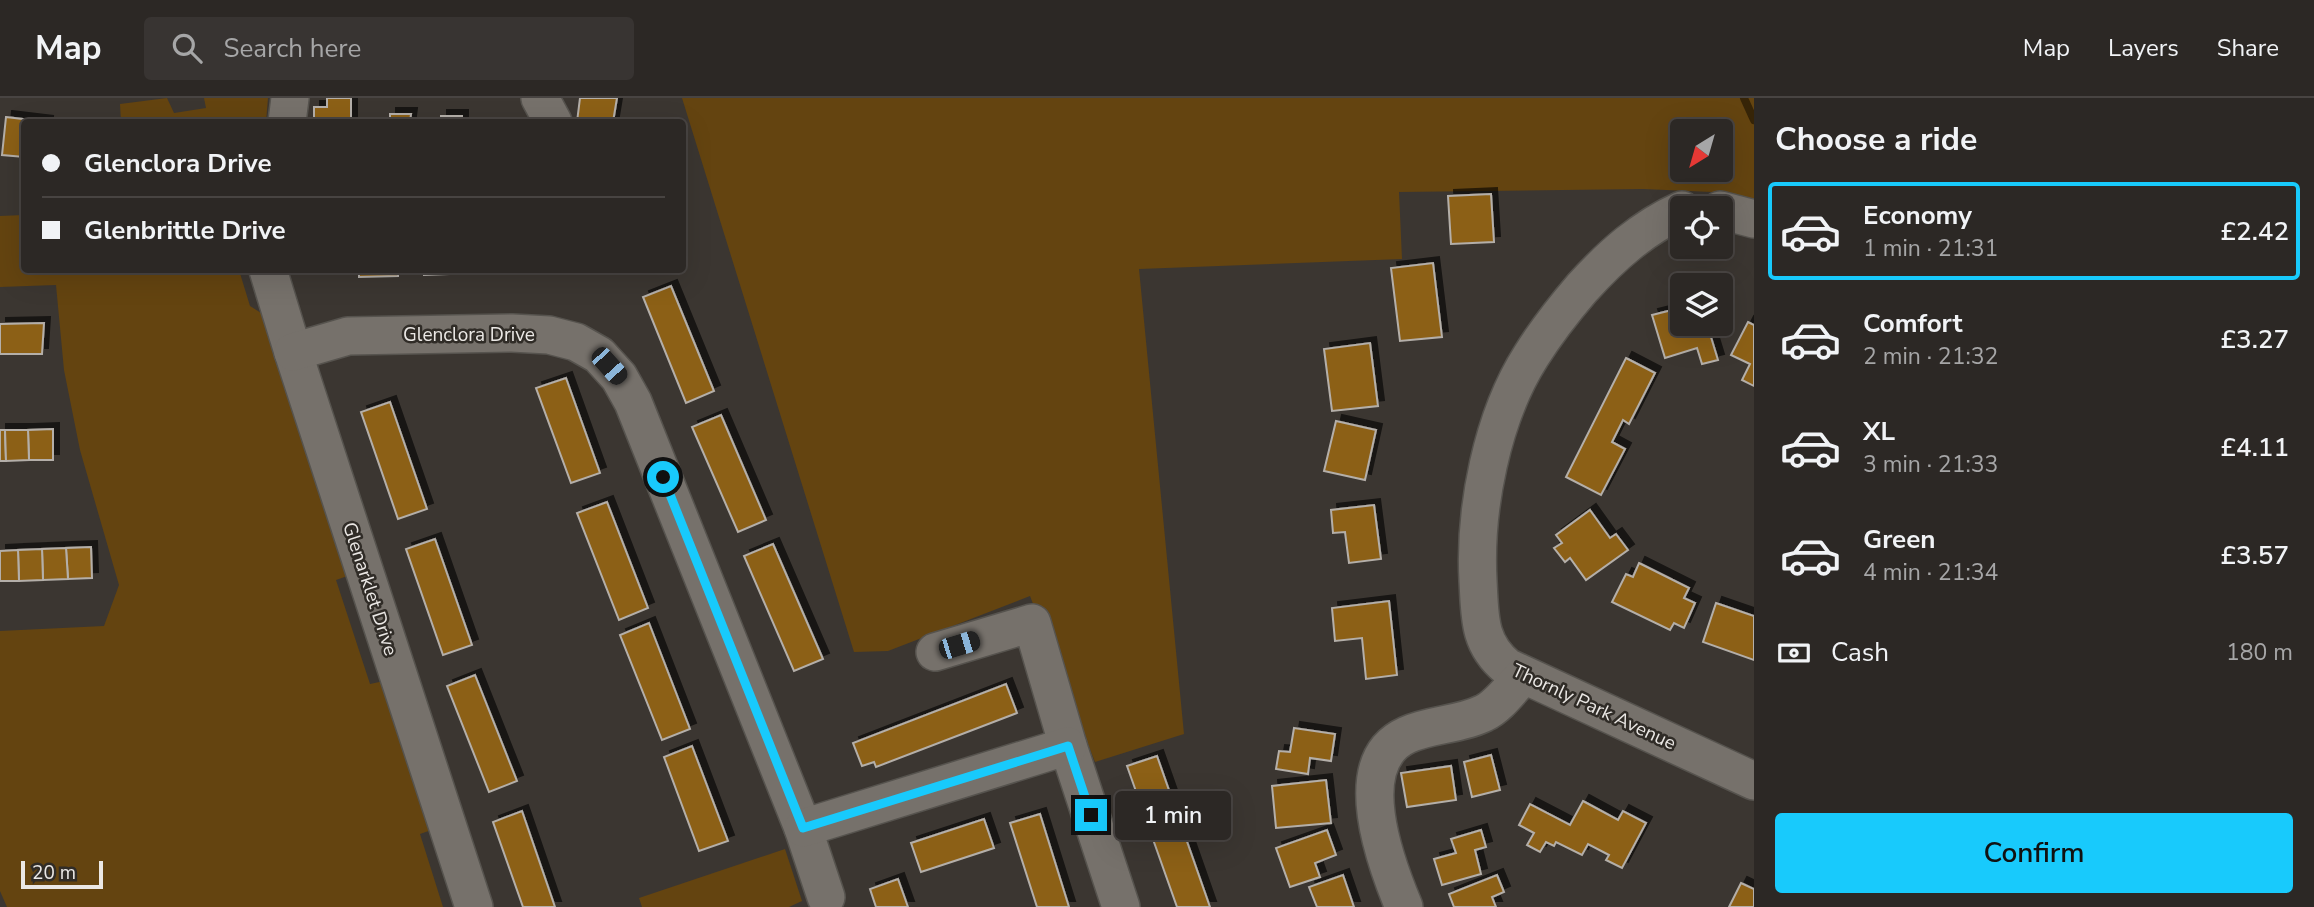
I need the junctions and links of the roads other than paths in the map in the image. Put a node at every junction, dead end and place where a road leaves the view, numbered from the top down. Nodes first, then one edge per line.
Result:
1 (290, 98) edge
2 (540, 98) edge
3 (288, 119) edge
4 (551, 119) edge
5 (1733, 215) edge
6 (1670, 219) edge
7 (1754, 219) edge
8 (269, 273) edge
9 (293, 352) junction
10 (935, 652) dead end
11 (1523, 676) junction
12 (1068, 746) junction
13 (1754, 781) edge
14 (803, 828) junction
15 (826, 897) dead end
16 (474, 907) edge
17 (1121, 907) edge
18 (1404, 907) edge

1 - 3 street
2 - 4 street
5 - 7 street
6 - 11 street, Thornly Park Avenue
8 - 9 street, Glenarklet Drive
9 - 14 street, Glenclora Drive
9 - 16 street, Glenarklet Drive
10 - 12 street
11 - 13 street, Thornly Park Avenue
11 - 18 street
12 - 14 street
12 - 17 street
14 - 15 street, Glenclora Drive

